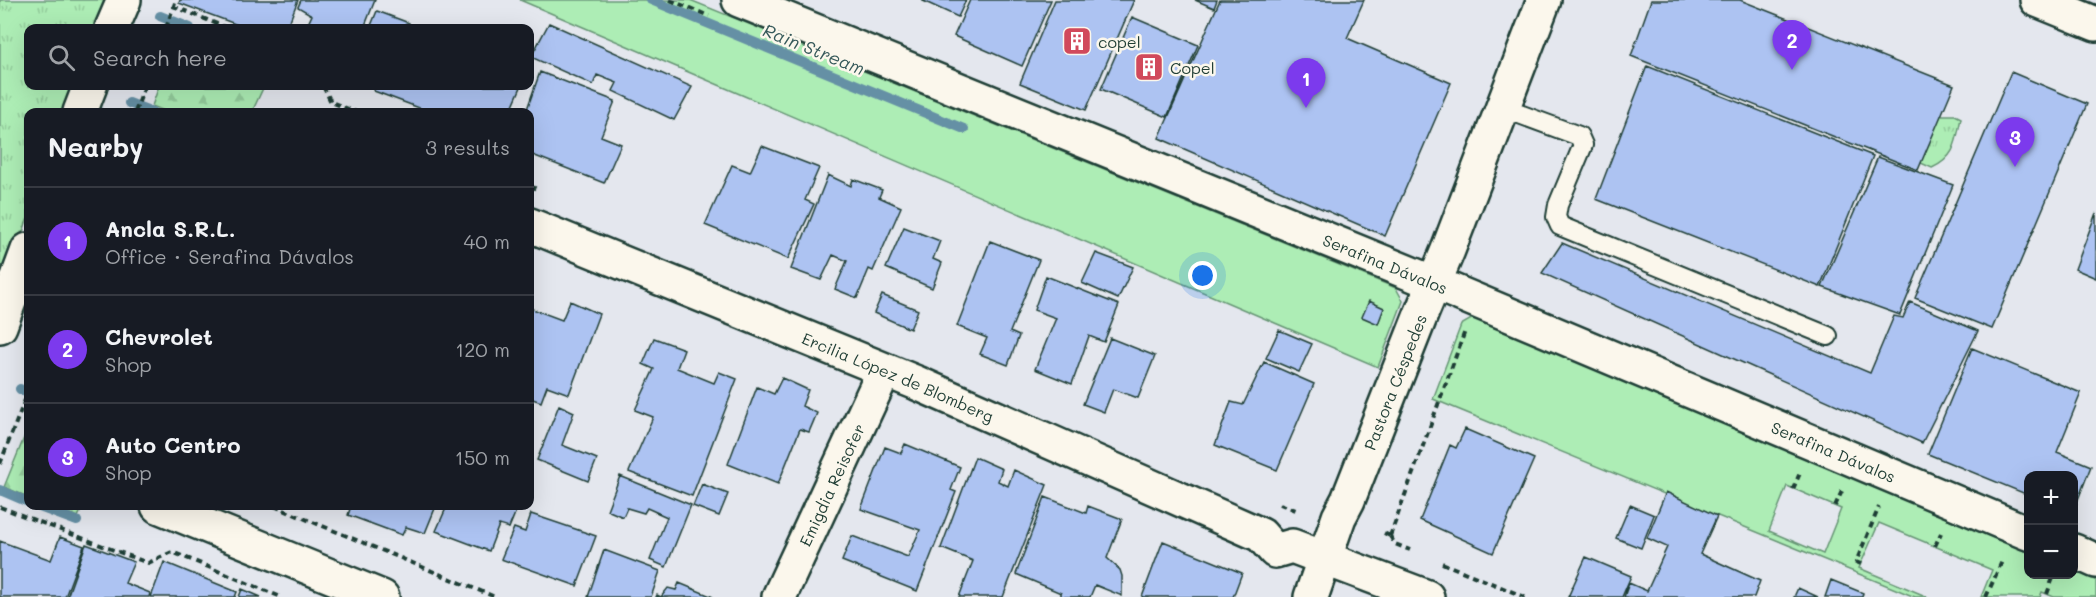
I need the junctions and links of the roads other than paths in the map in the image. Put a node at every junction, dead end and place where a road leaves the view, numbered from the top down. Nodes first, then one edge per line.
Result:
1 (124, 0) edge
2 (739, 0) edge
3 (1544, 0) edge
4 (2037, 0) edge
5 (114, 24) edge
6 (2096, 24) edge
7 (88, 90) edge
8 (82, 108) edge
9 (1503, 108) junction
10 (534, 227) edge
11 (24, 261) edge
12 (1434, 283) junction
13 (0, 326) edge
14 (1828, 336) dead end
15 (884, 371) junction
16 (168, 510) edge
17 (2017, 541) edge
18 (2078, 553) edge
19 (1326, 559) junction
20 (2096, 561) edge
21 (382, 597) edge
22 (779, 597) edge
23 (1311, 597) edge
24 (1427, 597) edge

1 - 5 main road
2 - 12 main road, Serafina Dávalos
3 - 9 main road, Pastora Céspedes
4 - 6 main road
7 - 8 main road
9 - 12 main road, Pastora Céspedes
9 - 14 lane
10 - 15 main road, Ercilia López de Blomberg
11 - 13 main road
12 - 17 main road, Serafina Dávalos
12 - 19 main road, Pastora Céspedes
15 - 19 main road, Ercilia López de Blomberg
15 - 22 main road, Emigdia Reisofer
16 - 21 main road
18 - 20 main road
19 - 23 main road, Pastora Céspedes
19 - 24 main road, Ercilia López de Blomberg

